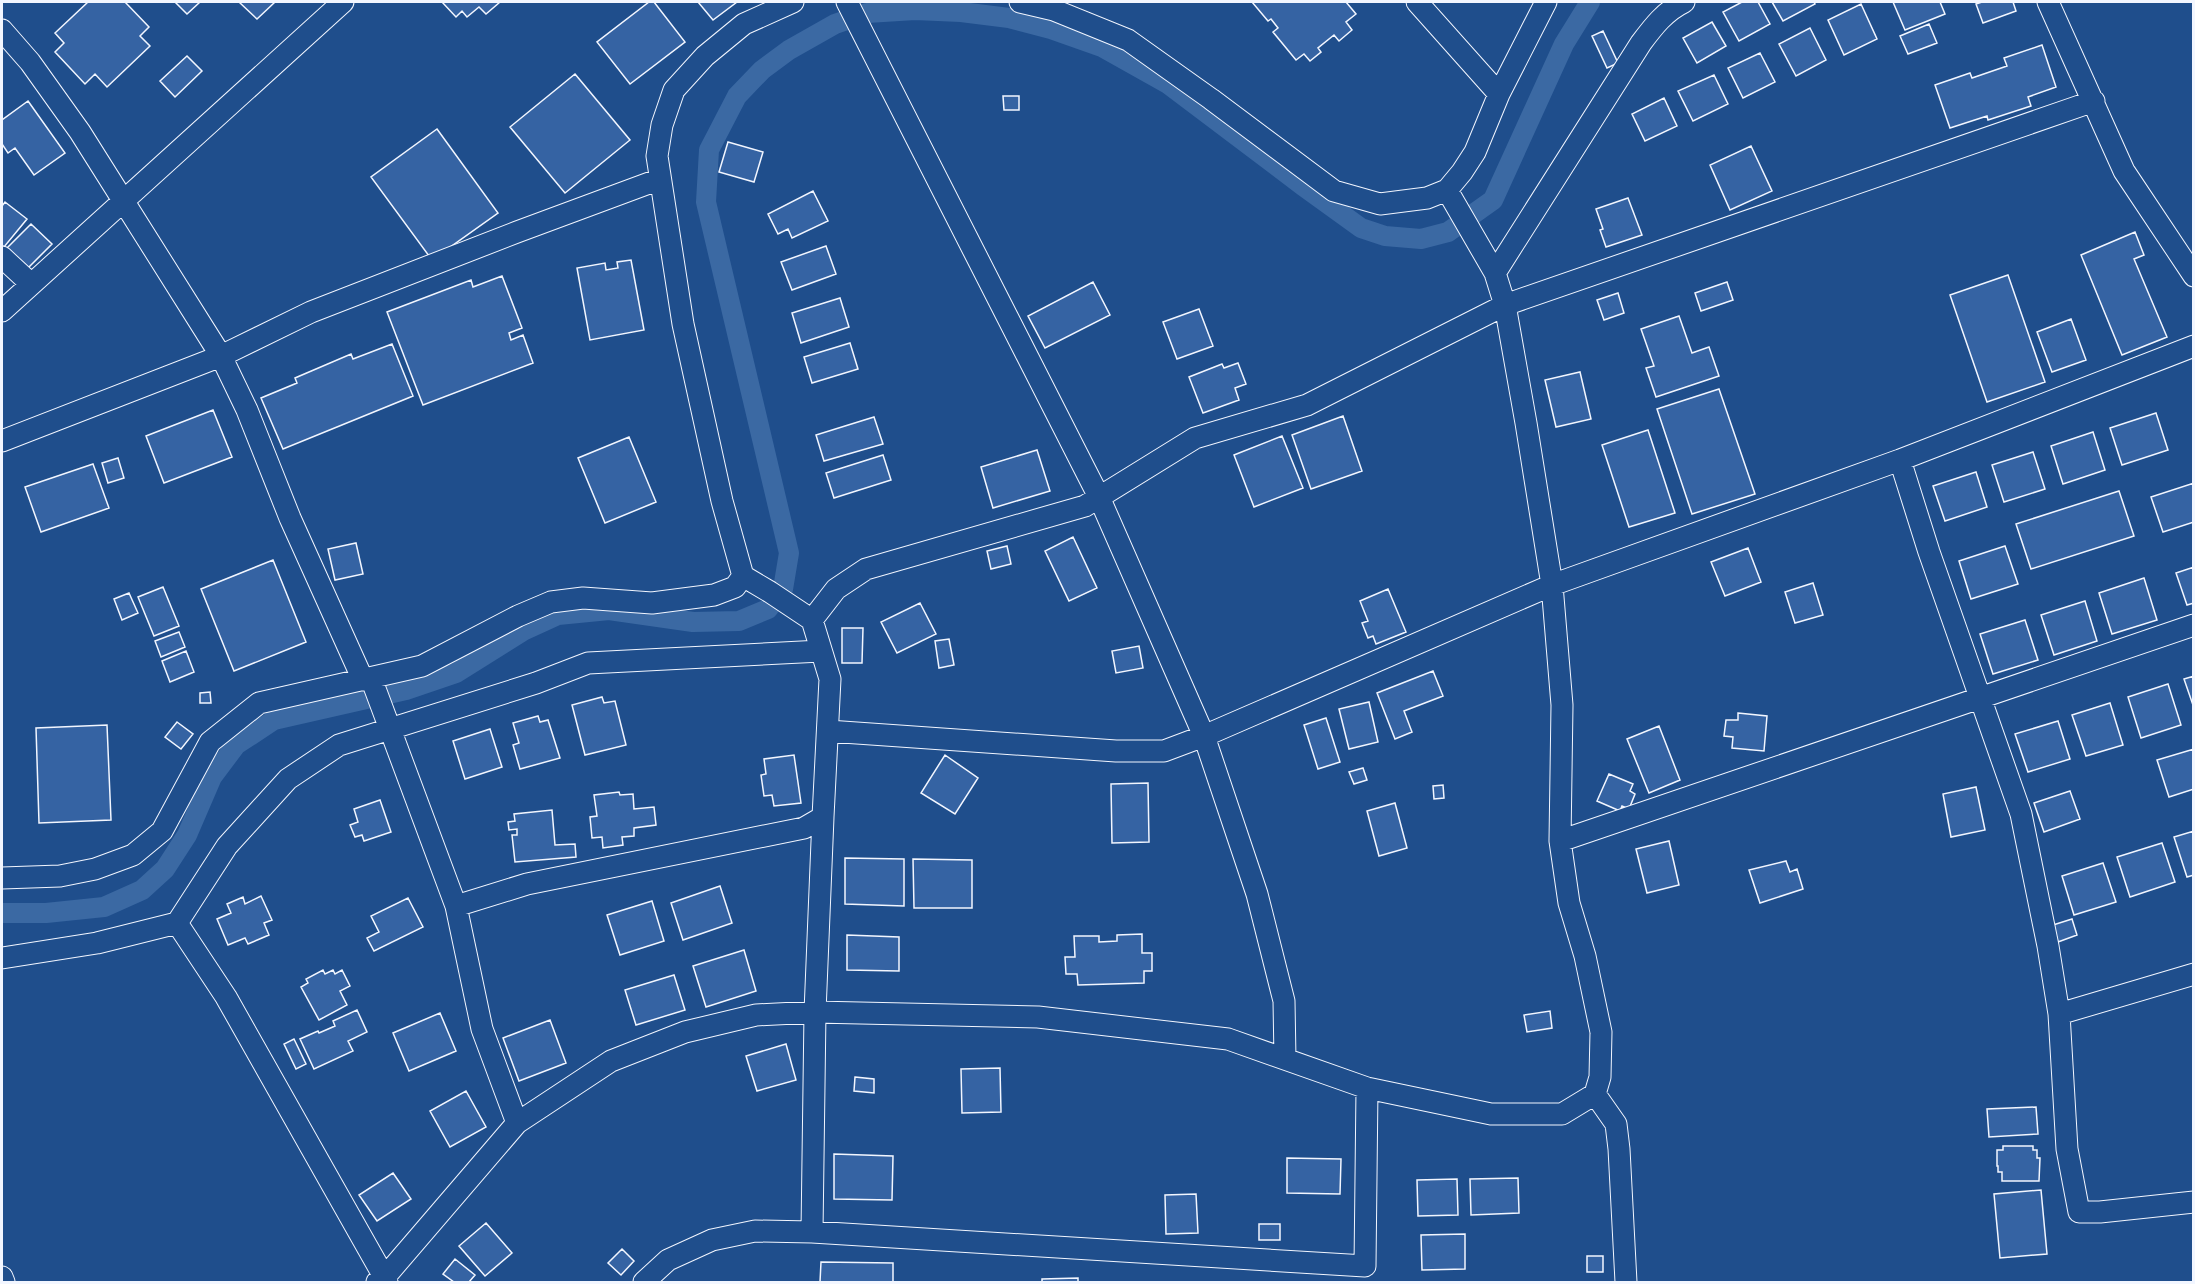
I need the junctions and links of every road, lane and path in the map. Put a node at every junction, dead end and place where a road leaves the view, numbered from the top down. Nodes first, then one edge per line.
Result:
1 (343, 2) edge
2 (793, 2) edge
3 (847, 2) edge
4 (1020, 2) edge
5 (1417, 2) edge
6 (1546, 2) edge
7 (1684, 2) edge
8 (2048, 2) edge
9 (2, 30) edge
10 (1499, 94) junction
11 (2094, 101) junction
12 (660, 179) junction
13 (1450, 198) junction
14 (124, 201) junction
15 (2, 257) edge
16 (1495, 273) junction
17 (2193, 276) edge
18 (30, 283) junction
19 (1505, 305) junction
20 (2, 310) edge
21 (2193, 346) edge
22 (221, 356) junction
23 (2, 441) edge
24 (1900, 460) junction
25 (1099, 497) junction
26 (743, 576) junction
27 (1552, 585) junction
28 (812, 620) junction
29 (2193, 625) edge
30 (821, 651) junction
31 (372, 687) junction
32 (1980, 696) junction
33 (389, 729) junction
34 (828, 731) junction
35 (1204, 736) junction
36 (823, 817) junction
37 (1560, 841) junction
38 (2, 878) edge
39 (456, 906) junction
40 (177, 923) junction
41 (2, 958) edge
42 (2193, 974) edge
43 (815, 1012) junction
44 (2059, 1014) junction
45 (1285, 1059) junction
46 (1367, 1088) junction
47 (1595, 1094) junction
48 (517, 1123) junction
49 (2193, 1202) edge
50 (812, 1232) junction
51 (2, 1277) edge
52 (383, 1281) edge
53 (4, 1282) edge
54 (644, 1282) edge
55 (1626, 1282) edge

1 - 14 street
2 - 12 street
3 - 25 street
4 - 13 street
5 - 10 street
6 - 10 street
7 - 16 street
8 - 11 street
9 - 14 street
10 - 13 street
11 - 17 street
11 - 19 street
12 - 22 street
12 - 26 street
13 - 16 street
14 - 18 street
14 - 22 street
15 - 18 street
16 - 19 street
18 - 20 street
19 - 25 street
19 - 27 street
21 - 24 street
22 - 23 street
22 - 31 street
24 - 27 street
24 - 32 street
25 - 28 street
25 - 35 street
26 - 28 street
26 - 31 street
27 - 35 street
27 - 37 street
28 - 30 street
29 - 32 street
30 - 33 street
30 - 34 street
31 - 33 street
31 - 38 street
32 - 37 street
32 - 44 street
33 - 39 street
33 - 40 street
34 - 35 street
34 - 36 street
35 - 45 street
36 - 39 street
36 - 43 street
37 - 47 street
39 - 48 street
40 - 41 street
40 - 52 street
42 - 44 street
43 - 45 street
43 - 48 street
43 - 50 street
44 - 49 street
45 - 46 street
46 - 47 street
46 - 50 street
47 - 55 street
48 - 52 street
50 - 54 street
51 - 53 street

